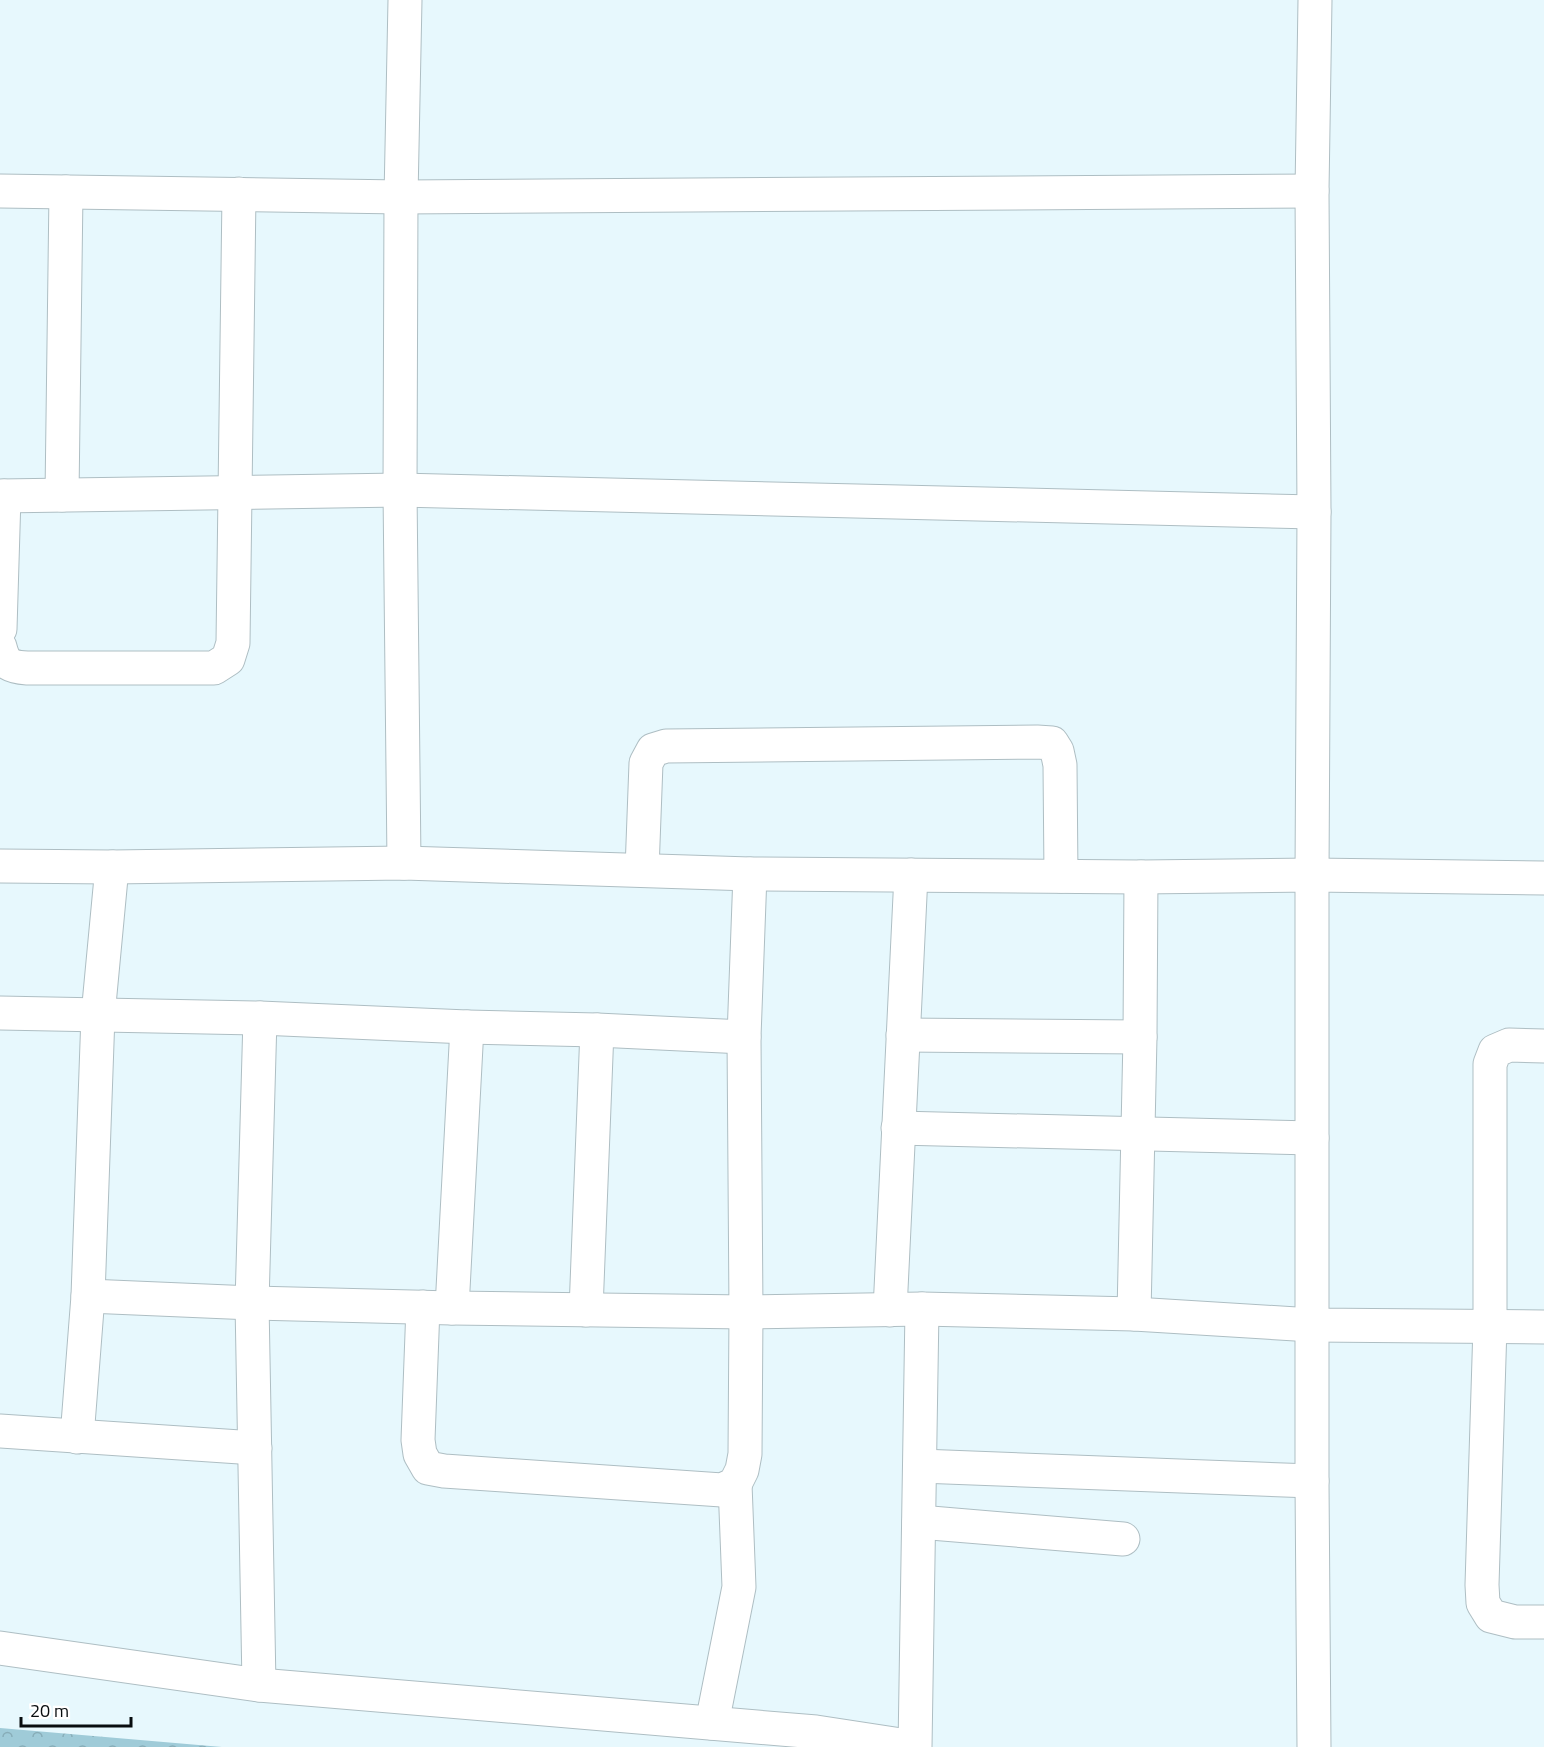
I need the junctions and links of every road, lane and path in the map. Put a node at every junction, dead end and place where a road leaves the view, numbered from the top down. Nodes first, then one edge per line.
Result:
1 (405, 0) edge
2 (1315, 0) edge
3 (0, 191) edge
4 (1312, 191) junction
5 (66, 192) junction
6 (239, 194) junction
7 (401, 197) junction
8 (400, 490) junction
9 (234, 492) junction
10 (62, 495) junction
11 (2, 496) edge
12 (1314, 512) junction
13 (0, 629) edge
14 (0, 647) edge
15 (404, 863) junction
16 (0, 866) edge
17 (112, 867) junction
18 (642, 870) junction
19 (750, 874) junction
20 (911, 875) junction
21 (1312, 875) junction
22 (1061, 876) junction
23 (1141, 877) junction
24 (1544, 878) edge
25 (0, 1013) edge
26 (98, 1015) junction
27 (260, 1018) junction
28 (467, 1027) junction
29 (597, 1030) junction
30 (903, 1035) junction
31 (744, 1037) junction
32 (1140, 1037) junction
33 (1544, 1046) edge
34 (898, 1128) junction
35 (1138, 1134) junction
36 (1312, 1138) junction
37 (88, 1296) junction
38 (252, 1304) junction
39 (438, 1307) junction
40 (922, 1309) junction
41 (586, 1310) junction
42 (890, 1310) junction
43 (746, 1312) junction
44 (1134, 1314) junction
45 (1312, 1325) junction
46 (1490, 1326) junction
47 (1544, 1327) edge
48 (0, 1431) edge
49 (77, 1437) junction
50 (255, 1448) junction
51 (920, 1466) junction
52 (1312, 1481) junction
53 (735, 1484) junction
54 (919, 1522) junction
55 (1123, 1539) dead end
56 (1544, 1623) edge
57 (0, 1648) edge
58 (259, 1685) junction
59 (712, 1723) junction
60 (915, 1747) edge
61 (1314, 1747) edge

1 - 7 street
2 - 4 street
3 - 5 street
4 - 7 street
4 - 12 street
5 - 6 street
5 - 10 street
6 - 7 street
6 - 9 street
7 - 8 street
8 - 9 street
8 - 12 street
8 - 15 street
9 - 10 street
9 - 14 street
10 - 11 street
11 - 13 street
12 - 21 street
15 - 17 street
15 - 18 street
16 - 17 street
17 - 26 street
18 - 19 street
18 - 22 street
19 - 20 street
19 - 31 street
20 - 22 street
20 - 30 street
21 - 23 street
21 - 24 street
21 - 36 street
22 - 23 street
23 - 32 street
25 - 26 street
26 - 27 street
26 - 37 street
27 - 28 street
27 - 38 street
28 - 29 street
28 - 39 street
29 - 31 street
29 - 41 street
30 - 32 street
30 - 34 street
31 - 43 street
32 - 35 street
33 - 46 street
34 - 35 street
34 - 42 street
35 - 36 street
35 - 44 street
36 - 45 street
37 - 38 street
37 - 49 street
38 - 39 street
38 - 50 street
39 - 41 street
39 - 53 street
40 - 42 street
40 - 44 street
40 - 51 street
41 - 43 street
42 - 43 street
43 - 53 street
44 - 45 street
45 - 46 street
45 - 52 street
46 - 47 street
46 - 56 street
48 - 49 street
49 - 50 street
50 - 58 street
51 - 52 street
51 - 54 street
52 - 61 street
53 - 59 street
54 - 55 street
54 - 60 street
57 - 58 street
58 - 59 street
59 - 60 street

